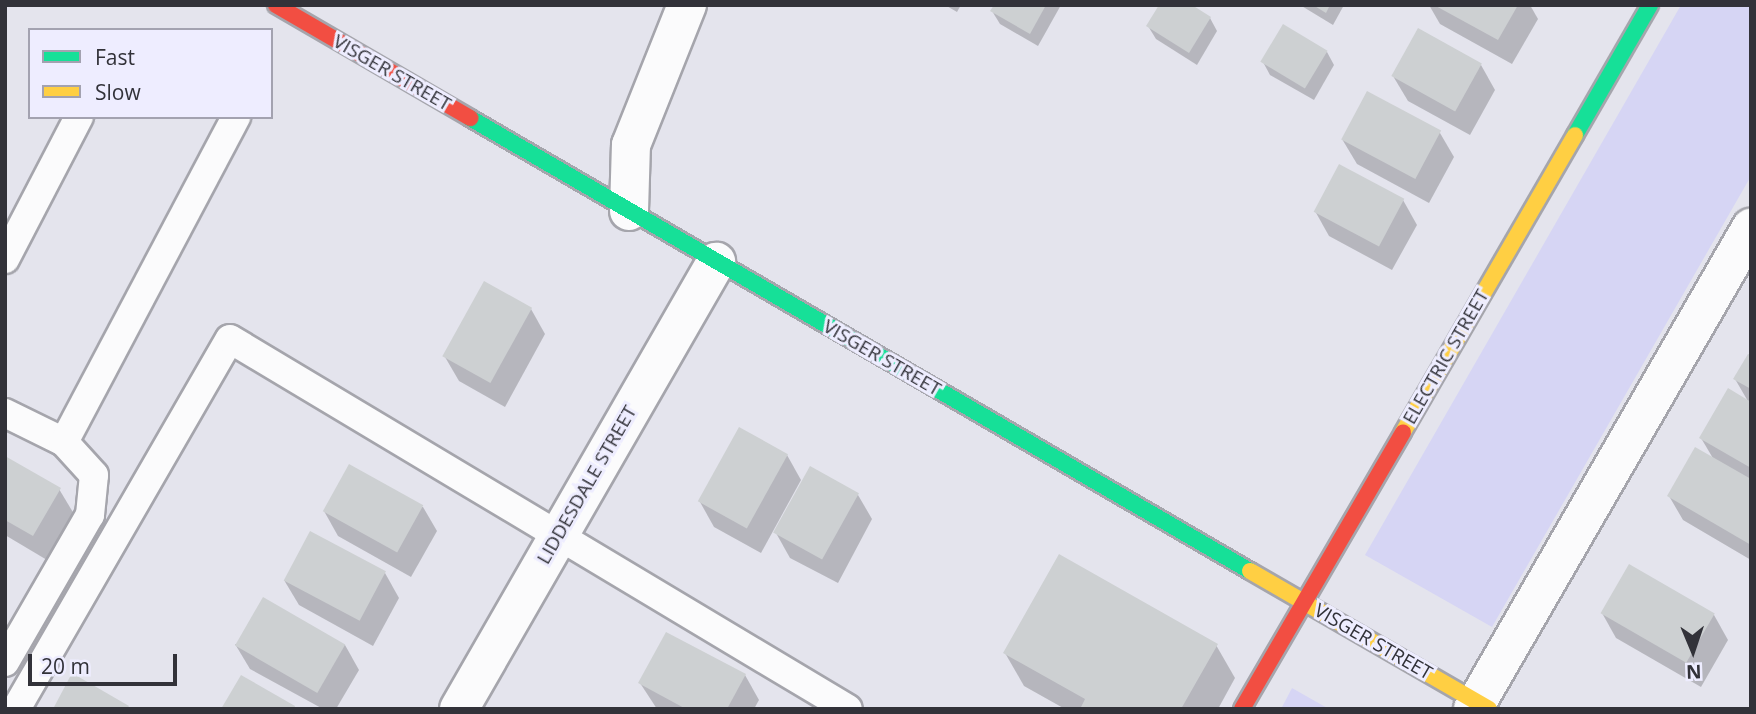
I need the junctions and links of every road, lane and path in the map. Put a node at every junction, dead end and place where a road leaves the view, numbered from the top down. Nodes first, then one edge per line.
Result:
1 (276, 5) edge
2 (687, 5) edge
3 (1650, 5) edge
4 (78, 119) edge
5 (235, 119) edge
6 (629, 211) junction
7 (1751, 228) edge
8 (5, 259) edge
9 (716, 262) junction
10 (5, 413) edge
11 (64, 442) junction
12 (559, 534) junction
13 (1304, 602) junction
14 (5, 662) edge
15 (1480, 707) edge
16 (16, 709) edge
17 (459, 709) edge
18 (848, 709) edge
19 (1242, 709) edge

1 - 6 street, VISGER STREET
2 - 6 street
3 - 13 street, ELECTRIC STREET
4 - 8 lane
5 - 11 lane
6 - 9 street, VISGER STREET
7 - 15 street
9 - 12 street, LIDDESDALE STREET
9 - 13 street, VISGER STREET
10 - 11 lane
11 - 14 lane
12 - 16 lane
12 - 17 street, LIDDESDALE STREET
12 - 18 lane
13 - 15 street, VISGER STREET
13 - 19 street, ELECTRIC STREET

